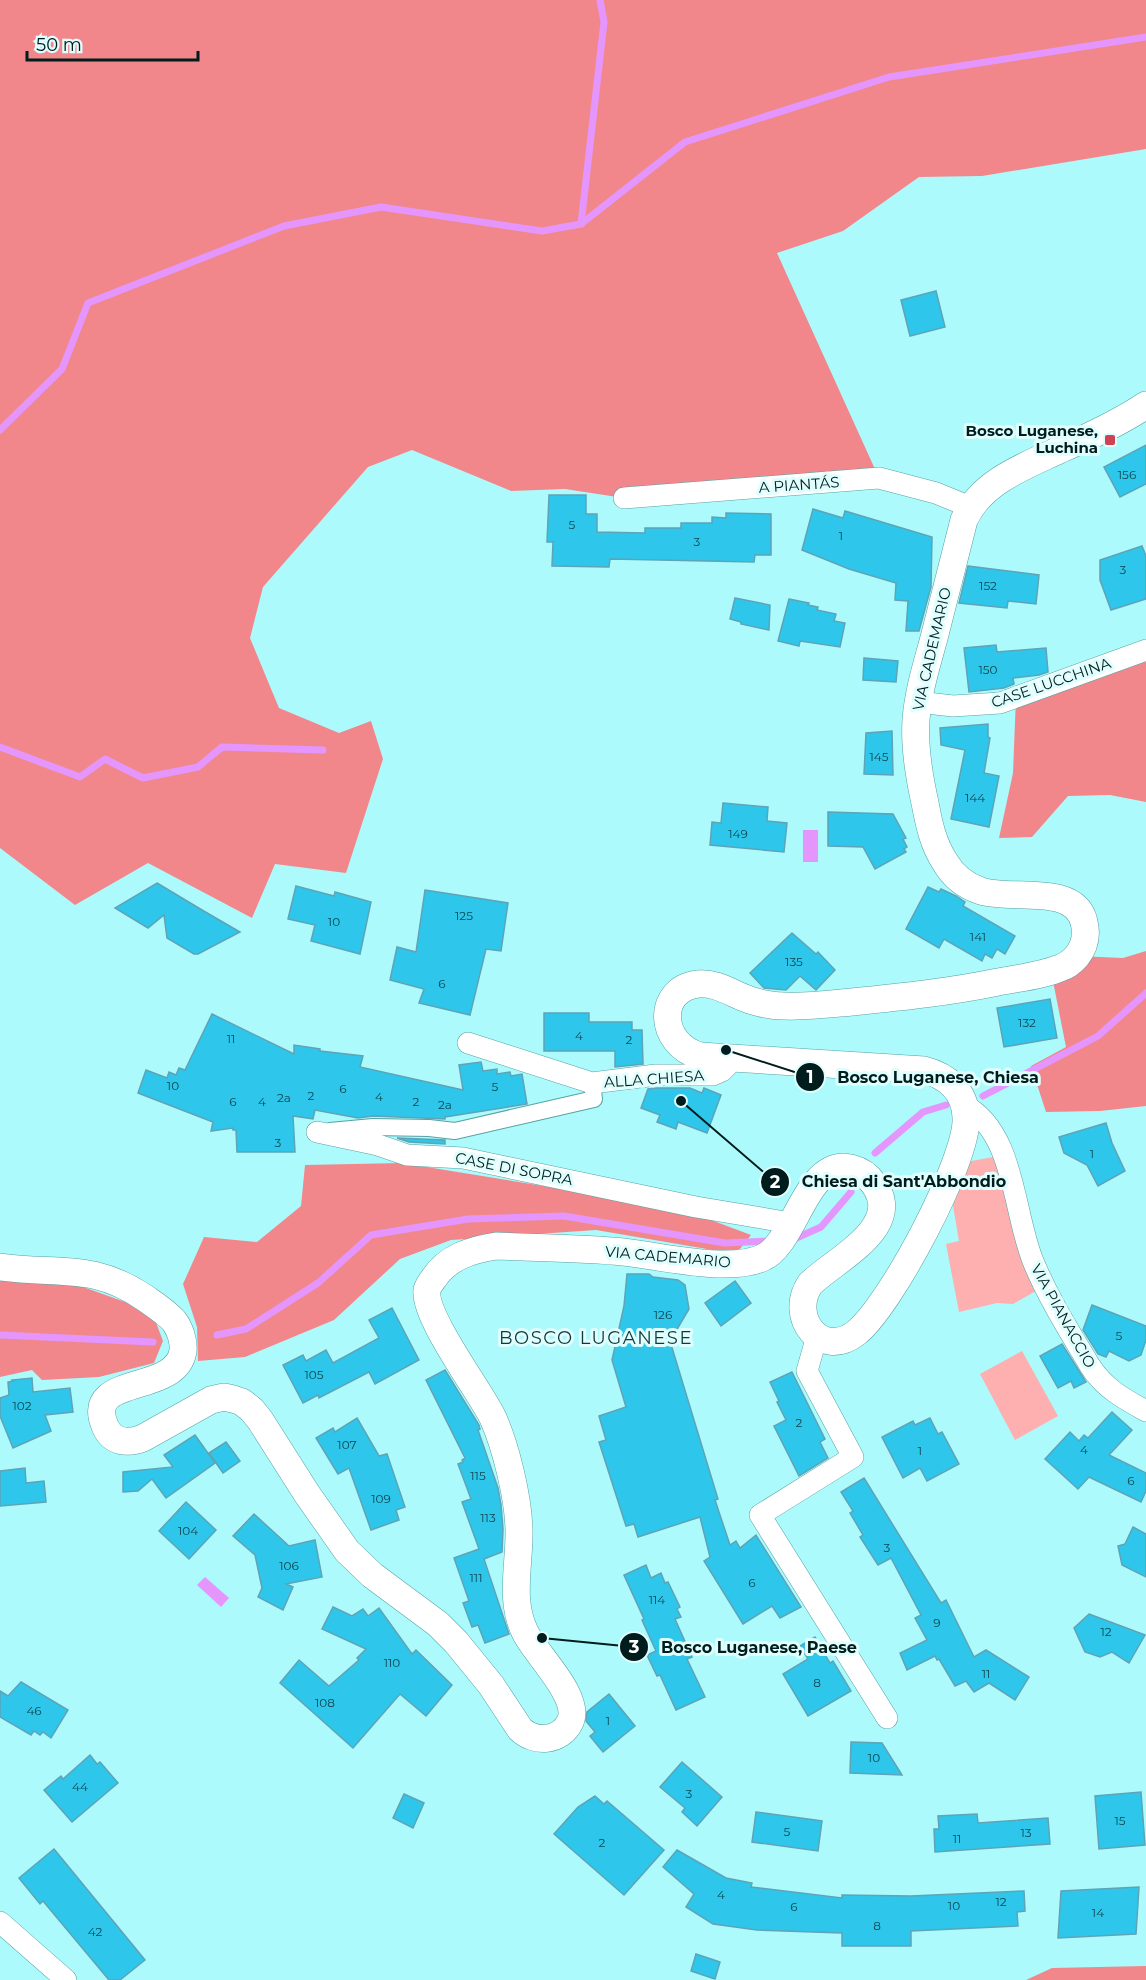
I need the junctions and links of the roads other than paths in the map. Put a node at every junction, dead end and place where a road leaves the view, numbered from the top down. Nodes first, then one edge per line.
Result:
1 (1146, 405) edge
2 (624, 498) dead end
3 (970, 507) junction
4 (1146, 650) edge
5 (918, 702) junction
6 (468, 1042) dead end
7 (734, 1059) junction
8 (592, 1083) junction
9 (964, 1105) junction
10 (317, 1132) joint
11 (786, 1232) junction
12 (0, 1267) edge
13 (817, 1336) junction
14 (1146, 1411) edge
15 (887, 1718) dead end
16 (0, 1922) edge
17 (66, 1980) edge

1 - 3 street, VIA CADEMARIO
2 - 3 street, A PIANTÁS
3 - 5 street, VIA CADEMARIO
4 - 5 street, CASE LUCCHINA
5 - 7 street, VIA CADEMARIO
6 - 8 street, ALLA CHIESA
7 - 8 street, ALLA CHIESA
7 - 9 street, VIA CADEMARIO
8 - 10 street, CASE DI SOPRA
9 - 13 street
9 - 14 street, VIA PIANACCIO
10 - 11 street, CASE DI SOPRA
11 - 12 street, VIA CADEMARIO
11 - 13 street, VIA CADEMARIO
13 - 15 street
16 - 17 street

